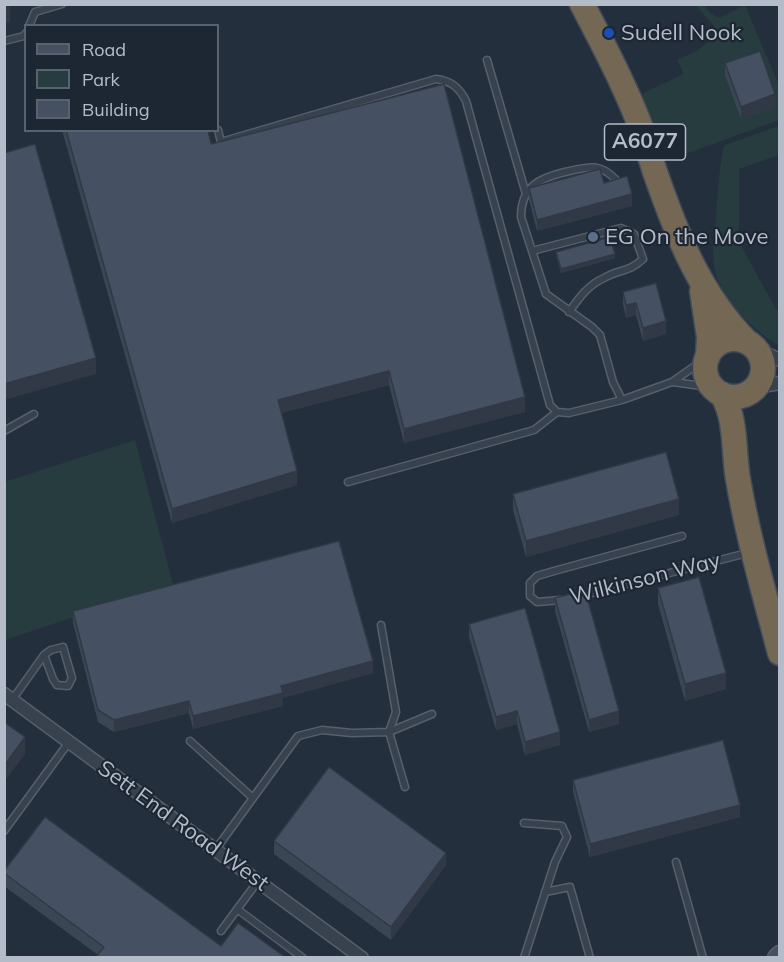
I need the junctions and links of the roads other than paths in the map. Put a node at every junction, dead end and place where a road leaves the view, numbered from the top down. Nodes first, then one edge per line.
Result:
1 (33, 4) edge
2 (62, 4) edge
3 (582, 4) edge
4 (35, 12) junction
5 (30, 24) edge
6 (24, 36) edge
7 (4, 41) edge
8 (487, 60) dead end
9 (218, 132) edge
10 (616, 180) edge
11 (526, 194) junction
12 (532, 251) junction
13 (701, 283) junction
14 (569, 312) junction
15 (751, 345) junction
16 (708, 356) junction
17 (780, 360) edge
18 (672, 382) junction
19 (780, 383) edge
20 (755, 388) junction
21 (719, 393) junction
22 (622, 400) junction
23 (557, 412) junction
24 (34, 414) dead end
25 (4, 431) edge
26 (735, 447) junction
27 (348, 482) dead end
28 (682, 536) dead end
29 (754, 552) junction
30 (575, 597) edge
31 (565, 599) edge
32 (381, 625) dead end
33 (780, 653) edge
34 (44, 655) junction
35 (8, 697) edge
36 (432, 714) dead end
37 (389, 732) junction
38 (69, 741) junction
39 (190, 741) dead end
40 (405, 787) dead end
41 (253, 798) junction
42 (524, 823) dead end
43 (4, 831) edge
44 (216, 849) junction
45 (676, 862) dead end
46 (258, 881) junction
47 (545, 892) junction
48 (237, 909) junction
49 (221, 931) dead end
50 (303, 957) edge
51 (362, 957) edge
52 (524, 957) edge
53 (590, 957) edge
54 (703, 957) edge

1 - 4 lane
2 - 4 lane
3 - 13 highway, A6077
4 - 5 lane
6 - 7 lane
8 - 11 lane
9 - 23 lane
10 - 11 lane
11 - 12 lane
12 - 14 lane
12 - 14 lane
13 - 15 highway, A6077
13 - 16 highway, A6077
14 - 22 lane
15 - 16 highway
15 - 17 street
15 - 20 highway, A6077
16 - 18 lane
16 - 21 highway, A6077
18 - 21 lane
18 - 22 lane
19 - 20 street
20 - 21 highway
20 - 26 highway, A6077
21 - 26 highway, A6077
22 - 23 lane
23 - 27 lane
24 - 25 lane
26 - 29 highway, A6077
28 - 31 lane, Wilkinson Way
29 - 30 lane, Wilkinson Way
29 - 33 highway, A6077
32 - 37 lane
34 - 34 lane
34 - 35 lane
35 - 38 street, Sett End Road West
36 - 37 lane
37 - 40 lane
37 - 41 lane
38 - 43 lane
38 - 44 street, Sett End Road West
39 - 41 lane
41 - 44 lane
42 - 47 lane
44 - 46 street, Sett End Road West
45 - 54 lane
46 - 48 lane
46 - 51 street, Sett End Road West
47 - 52 lane
47 - 53 lane
48 - 49 lane
48 - 50 lane

